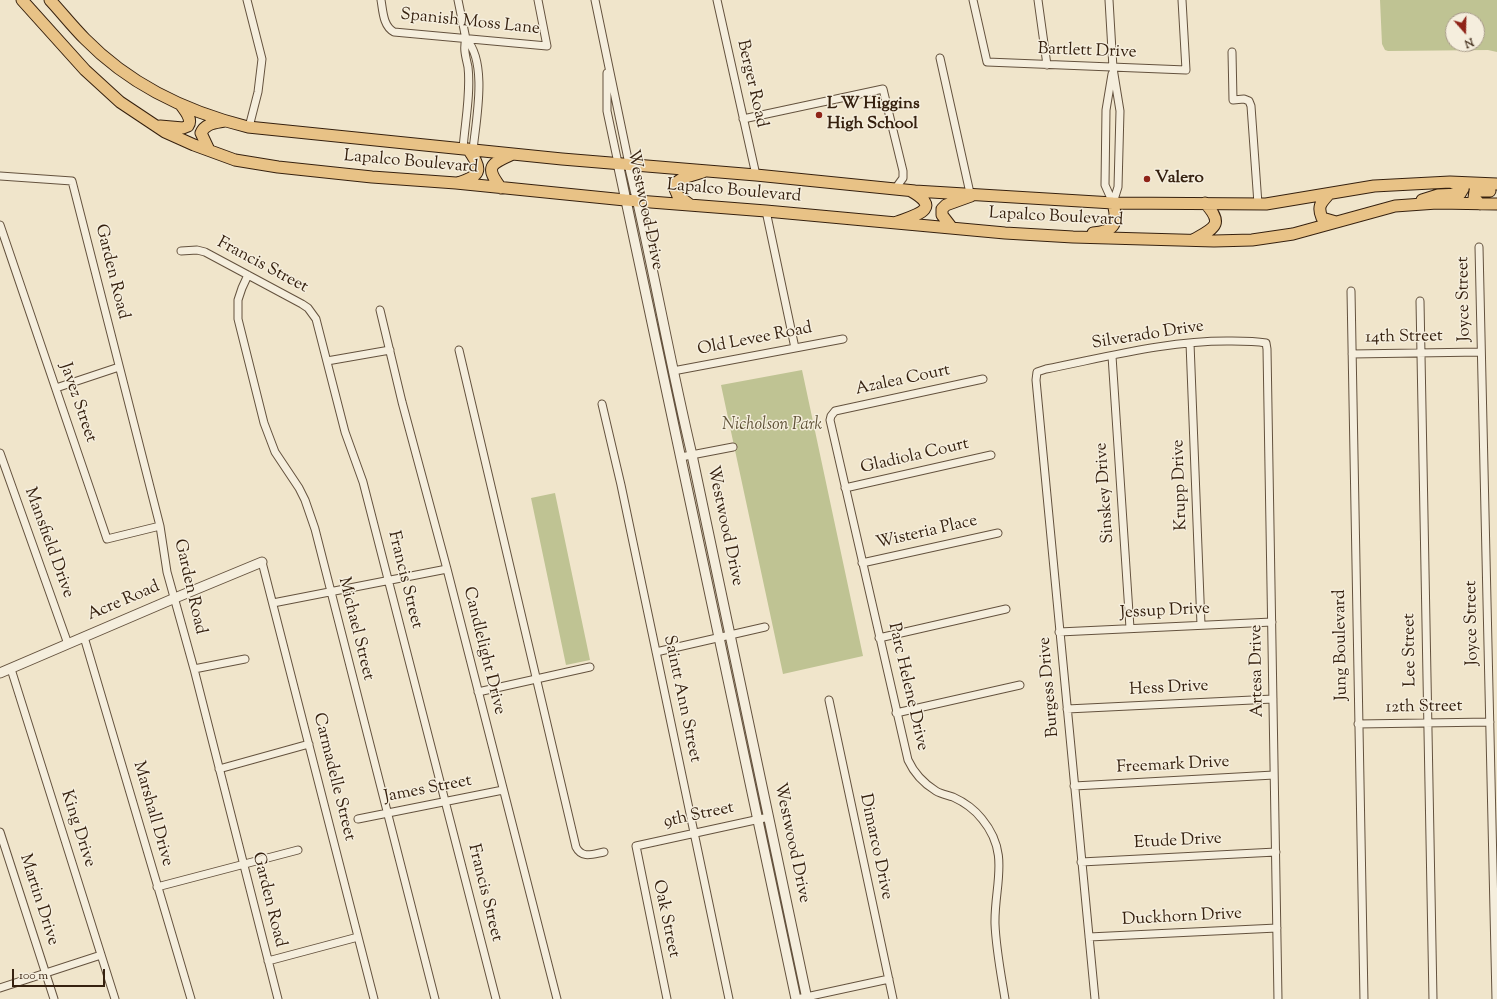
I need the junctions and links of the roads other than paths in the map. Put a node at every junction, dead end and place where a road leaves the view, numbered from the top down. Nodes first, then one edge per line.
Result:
1 (22, 0) edge
2 (50, 0) edge
3 (247, 0) edge
4 (380, 0) edge
5 (458, 0) edge
6 (538, 0) edge
7 (594, 0) edge
8 (717, 0) edge
9 (973, 0) edge
10 (1038, 0) edge
11 (1109, 0) edge
12 (1182, 0) edge
13 (466, 39) junction
14 (1232, 52) dead end
15 (940, 58) dead end
16 (607, 61) junction
17 (1048, 65) junction
18 (1113, 68) junction
19 (180, 104) junction
20 (743, 119) junction
21 (225, 121) junction
22 (157, 126) junction
23 (249, 127) junction
24 (468, 149) junction
25 (209, 150) junction
26 (513, 154) junction
27 (623, 163) junction
28 (710, 171) junction
29 (756, 175) junction
30 (0, 176) edge
31 (1450, 182) junction
32 (456, 183) junction
33 (1497, 184) edge
34 (501, 188) junction
35 (895, 189) junction
36 (909, 190) junction
37 (1497, 190) edge
38 (973, 194) junction
39 (1329, 194) junction
40 (625, 200) junction
41 (638, 200) junction
42 (1113, 203) junction
43 (1205, 203) junction
44 (1258, 204) junction
45 (1410, 204) junction
46 (1480, 204) junction
47 (1497, 204) edge
48 (689, 205) junction
49 (766, 211) junction
50 (1336, 222) junction
51 (893, 223) junction
52 (0, 225) edge
53 (952, 228) junction
54 (1048, 235) junction
55 (1192, 240) junction
56 (1479, 247) dead end
57 (181, 251) dead end
58 (248, 275) junction
59 (1351, 291) dead end
60 (1420, 301) dead end
61 (380, 310) dead end
62 (843, 339) dead end
63 (1190, 343) junction
64 (1266, 343) joint
65 (795, 348) junction
66 (390, 350) junction
67 (459, 350) dead end
68 (1481, 352) junction
69 (1420, 353) junction
70 (1352, 354) junction
71 (1112, 356) junction
72 (327, 361) junction
73 (119, 367) junction
74 (673, 371) junction
75 (1037, 372) joint
76 (983, 379) dead end
77 (56, 388) junction
78 (602, 404) dead end
79 (831, 416) joint
80 (733, 447) dead end
81 (0, 453) edge
82 (692, 455) junction
83 (991, 455) dead end
84 (681, 457) junction
85 (845, 488) junction
86 (160, 526) junction
87 (998, 533) dead end
88 (262, 562) joint
89 (862, 563) junction
90 (447, 569) junction
91 (388, 581) junction
92 (330, 592) junction
93 (175, 598) junction
94 (273, 603) junction
95 (1006, 609) dead end
96 (1272, 622) junction
97 (1201, 625) junction
98 (765, 627) dead end
99 (1130, 628) junction
100 (1059, 632) junction
101 (731, 636) junction
102 (84, 637) junction
103 (719, 638) junction
104 (879, 638) junction
105 (68, 644) junction
106 (656, 652) junction
107 (244, 659) dead end
108 (590, 667) dead end
109 (11, 669) junction
110 (194, 669) junction
111 (0, 673) edge
112 (537, 678) junction
113 (1020, 685) dead end
114 (478, 692) junction
115 (1273, 698) junction
116 (829, 700) dead end
117 (1067, 709) junction
118 (896, 713) junction
119 (1490, 722) junction
120 (1428, 723) junction
121 (1358, 724) junction
122 (309, 744) junction
123 (219, 769) junction
124 (1274, 775) junction
125 (1074, 786) junction
126 (504, 790) junction
127 (445, 801) junction
128 (387, 813) junction
129 (769, 817) junction
130 (358, 819) dead end
131 (758, 819) junction
132 (0, 832) edge
133 (693, 832) junction
134 (636, 846) joint
135 (298, 850) dead end
136 (604, 852) dead end
137 (1276, 852) junction
138 (1081, 862) junction
139 (243, 864) junction
140 (157, 886) junction
141 (1277, 928) junction
142 (358, 937) junction
143 (1089, 937) junction
144 (101, 955) junction
145 (268, 961) junction
146 (46, 973) junction
147 (889, 979) junction
148 (0, 988) edge
149 (807, 998) edge
150 (54, 999) edge
151 (115, 999) edge
152 (190, 999) edge
153 (278, 999) edge
154 (374, 999) edge
155 (435, 999) edge
156 (496, 999) edge
157 (557, 999) edge
158 (667, 999) edge
159 (728, 999) edge
160 (796, 999) edge
161 (893, 999) edge
162 (1005, 999) edge
163 (1094, 999) edge
164 (1278, 999) edge
165 (1364, 999) edge
166 (1433, 999) edge
167 (1496, 999) edge

1 - 22 main road, Lapalco Boulevard
2 - 19 main road, Lapalco Boulevard
3 - 23 street
4 - 13 street, Spanish Moss Lane
5 - 13 street
6 - 13 street, Spanish Moss Lane
7 - 16 street, Westwood Drive
8 - 20 street, Berger Road
9 - 17 street, Bartlett Drive
10 - 17 street
11 - 18 street
12 - 18 street, Bartlett Drive
13 - 24 street
13 - 24 street
14 - 44 street
15 - 38 street
16 - 27 street, Westwood Drive
16 - 27 street, Westwood Drive
17 - 18 street, Bartlett Drive
18 - 42 street
18 - 42 street
19 - 21 main road, Lapalco Boulevard
19 - 22 main road
20 - 29 street, Berger Road
20 - 35 street
21 - 23 main road, Lapalco Boulevard
21 - 25 main road
22 - 25 main road, Lapalco Boulevard
23 - 24 main road, Lapalco Boulevard
24 - 26 main road, Lapalco Boulevard
24 - 32 main road
25 - 32 main road, Lapalco Boulevard
26 - 27 main road, Lapalco Boulevard
26 - 34 main road
27 - 28 main road, Lapalco Boulevard
27 - 40 street, Westwood Drive
27 - 41 street, Westwood Drive
28 - 29 main road, Lapalco Boulevard
28 - 48 main road
29 - 35 main road, Lapalco Boulevard
30 - 73 street, Garden Road
31 - 33 main road, Lapalco Boulevard
31 - 39 main road, Lapalco Boulevard
31 - 45 main road
32 - 34 main road, Lapalco Boulevard
34 - 40 main road, Lapalco Boulevard
35 - 36 main road, Lapalco Boulevard
36 - 38 main road, Lapalco Boulevard
36 - 51 main road
37 - 46 main road
38 - 42 main road, Lapalco Boulevard
38 - 53 main road
39 - 44 main road, Lapalco Boulevard
39 - 50 main road
40 - 41 main road, Lapalco Boulevard
40 - 84 street, Westwood Drive
41 - 48 main road, Lapalco Boulevard
41 - 74 street, Westwood Drive
42 - 43 main road, Lapalco Boulevard
42 - 54 main road
43 - 44 main road, Lapalco Boulevard
43 - 55 main road
45 - 46 main road, Lapalco Boulevard
45 - 50 main road, Lapalco Boulevard
46 - 47 main road, Lapalco Boulevard
48 - 49 main road, Lapalco Boulevard
49 - 51 main road, Lapalco Boulevard
49 - 65 street
50 - 55 main road, Lapalco Boulevard
51 - 53 main road, Lapalco Boulevard
52 - 77 street, Javez Street
53 - 54 main road, Lapalco Boulevard
54 - 55 main road, Lapalco Boulevard
56 - 68 street, Joyce Street
57 - 58 street, Francis Street
58 - 72 street, Francis Street
58 - 92 street, Michael Street
59 - 70 street, Jung Boulevard
60 - 69 street, Lee Street
61 - 66 street, Candlelight Drive
62 - 65 street, Old Levee Road
63 - 64 street, Silverado Drive
63 - 71 street, Silverado Drive
63 - 97 street, Krupp Drive
64 - 96 street, Artesa Drive
65 - 74 street, Old Levee Road
66 - 72 street
66 - 90 street, Candlelight Drive
67 - 112 street
68 - 69 street, 14th Street
68 - 119 street, Joyce Street
69 - 70 street, 14th Street
69 - 120 street, Lee Street
70 - 121 street, Jung Boulevard
71 - 75 street, Silverado Drive
71 - 99 street, Sinskey Drive
72 - 91 street, Francis Street
73 - 77 street
73 - 86 street, Garden Road
74 - 82 street, Westwood Drive
75 - 100 street, Burgess Drive
76 - 79 street, Azalea Court
77 - 86 street, Javez Street
78 - 106 street, Saintt Ann Street
79 - 85 street, Parc Helene Drive
80 - 82 street
81 - 105 street, Mansfield Drive
82 - 84 street
82 - 101 street, Westwood Drive
83 - 85 street, Gladiola Court
84 - 103 street, Westwood Drive
85 - 89 street, Parc Helene Drive
86 - 93 street, Garden Road
87 - 89 street, Wisteria Place
88 - 93 street, Acre Road
88 - 94 street, Carmadelle Street
89 - 104 street, Parc Helene Drive
90 - 91 street
90 - 114 street, Candlelight Drive
91 - 92 street
91 - 127 street, Francis Street
92 - 94 street
92 - 128 street, Michael Street
93 - 102 street, Acre Road
93 - 110 street, Garden Road
94 - 122 street, Carmadelle Street
95 - 104 street
96 - 97 street, Jessup Drive
96 - 115 street, Artesa Drive
97 - 99 street, Jessup Drive
98 - 101 street
99 - 100 street, Jessup Drive
100 - 117 street, Burgess Drive
101 - 103 street
101 - 129 street, Westwood Drive
102 - 105 street, Acre Road
102 - 140 street, Marshall Drive
103 - 106 street
103 - 131 street, Westwood Drive
104 - 118 street, Parc Helene Drive
105 - 109 street, Acre Road
106 - 133 street, Saintt Ann Street
107 - 110 street
108 - 112 street
109 - 111 street, Acre Road
109 - 144 street, King Drive
110 - 123 street, Garden Road
112 - 114 street
112 - 136 street
113 - 118 street
114 - 126 street, Candlelight Drive
115 - 117 street, Hess Drive
115 - 124 street, Artesa Drive
116 - 147 street, Dimarco Drive
117 - 125 street, Burgess Drive
118 - 162 street, Parc Helene Drive
119 - 120 street, 12th Street
119 - 167 street, Joyce Street
120 - 121 street, 12th Street
120 - 166 street, Lee Street
121 - 165 street, Jung Boulevard
122 - 123 street
122 - 142 street, Carmadelle Street
123 - 139 street, Garden Road
124 - 125 street, Freemark Drive
124 - 137 street, Artesa Drive
125 - 138 street, Burgess Drive
126 - 127 street, James Street
126 - 157 street, Candlelight Drive
127 - 128 street, James Street
127 - 156 street, Francis Street
128 - 130 street, James Street
128 - 155 street, Michael Street
129 - 131 street, 9th Street
129 - 149 street, Westwood Drive
131 - 133 street, 9th Street
131 - 160 street, Westwood Drive
132 - 146 street, Martin Drive
133 - 134 street, 9th Street
133 - 159 street, Saintt Ann Street
134 - 158 street, Oak Street
135 - 139 street
137 - 138 street, Etude Drive
137 - 141 street, Artesa Drive
138 - 143 street, Burgess Drive
139 - 140 street
139 - 145 street, Garden Road
140 - 152 street, Marshall Drive
141 - 143 street, Duckhorn Drive
141 - 164 street, Artesa Drive
142 - 145 street
142 - 154 street, Carmadelle Street
143 - 163 street, Burgess Drive
144 - 146 street
144 - 151 street, King Drive
145 - 153 street, Garden Road
146 - 148 street
146 - 150 street, Martin Drive
147 - 149 street
147 - 161 street, Dimarco Drive
149 - 160 street

